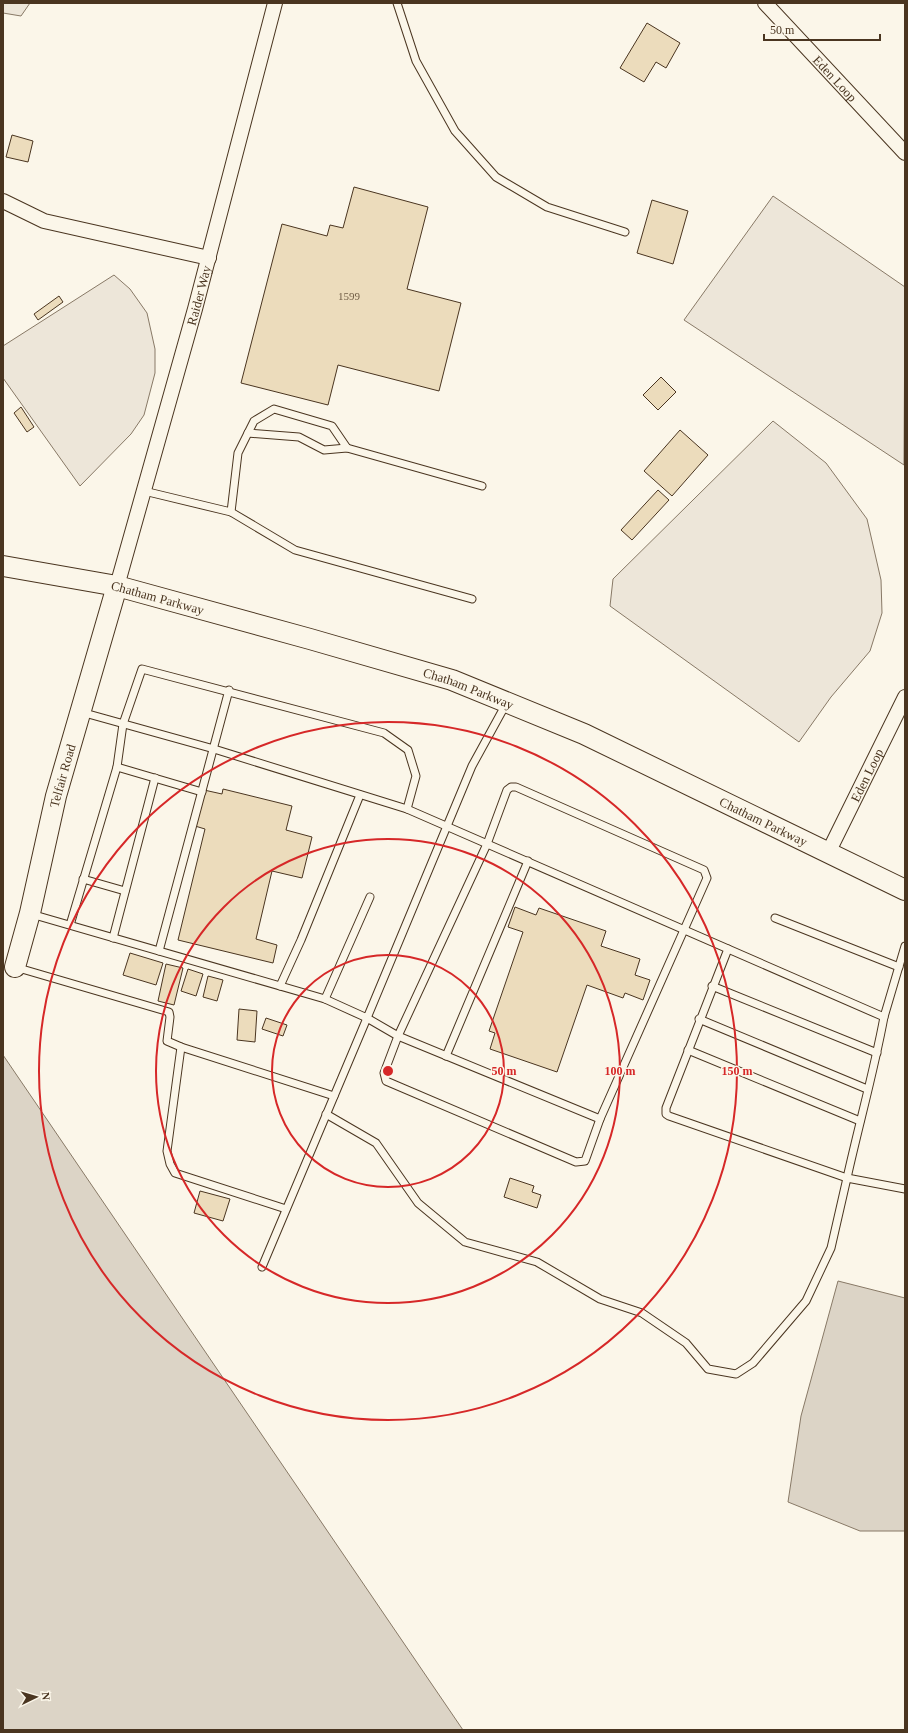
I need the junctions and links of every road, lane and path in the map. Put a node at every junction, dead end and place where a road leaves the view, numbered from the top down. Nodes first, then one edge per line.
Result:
1 (275, 3) edge
2 (397, 3) edge
3 (765, 3) edge
4 (905, 153) edge
5 (3, 201) edge
6 (625, 232) dead end
7 (208, 258) junction
8 (248, 433) junction
9 (346, 448) junction
10 (482, 486) dead end
11 (144, 491) junction
12 (230, 512) junction
13 (3, 566) edge
14 (117, 586) junction
15 (472, 599) dead end
16 (229, 690) junction
17 (905, 697) edge
18 (507, 702) junction
19 (81, 712) junction
20 (123, 724) junction
21 (214, 749) junction
22 (117, 767) junction
23 (156, 778) junction
24 (202, 792) junction
25 (360, 795) junction
26 (407, 809) junction
27 (448, 826) junction
28 (487, 844) junction
29 (828, 853) junction
30 (528, 861) junction
31 (83, 879) junction
32 (905, 890) edge
33 (125, 891) junction
34 (370, 897) dead end
35 (30, 913) junction
36 (775, 918) dead end
37 (70, 925) junction
38 (685, 930) junction
39 (113, 938) junction
40 (905, 946) edge
41 (728, 949) junction
42 (159, 951) junction
43 (15, 967) joint
44 (899, 967) junction
45 (280, 986) junction
46 (712, 986) junction
47 (325, 999) junction
48 (884, 1017) junction
49 (367, 1018) junction
50 (699, 1020) junction
51 (398, 1036) junction
52 (181, 1047) junction
53 (688, 1050) junction
54 (877, 1053) junction
55 (446, 1056) junction
56 (867, 1088) junction
57 (334, 1096) junction
58 (326, 1114) junction
59 (600, 1119) junction
60 (860, 1121) junction
61 (847, 1178) junction
62 (905, 1189) edge
63 (286, 1209) junction
64 (262, 1267) dead end

1 - 7 street, Raider Way
2 - 6 lane
3 - 4 street, Eden Loop
5 - 7 street
7 - 11 street, Raider Way
8 - 9 lane
8 - 9 lane
8 - 12 lane
9 - 10 lane
11 - 12 lane
11 - 14 street, Raider Way
12 - 15 lane
13 - 14 main road, Chatham Parkway
14 - 18 main road, Chatham Parkway
14 - 19 main road, Telfair Road
16 - 20 lane
16 - 21 lane
16 - 26 lane
17 - 29 street, Eden Loop
18 - 27 lane
18 - 29 main road, Chatham Parkway
19 - 20 lane
19 - 35 main road, Telfair Road
20 - 21 lane
20 - 22 lane
21 - 24 lane
21 - 25 lane
22 - 23 lane
22 - 31 lane
23 - 24 lane
23 - 33 lane
24 - 42 lane
25 - 26 lane
25 - 45 lane
26 - 27 lane
27 - 28 lane
27 - 49 lane
28 - 30 lane
28 - 38 lane
28 - 51 lane
29 - 32 main road, Chatham Parkway
30 - 38 lane
30 - 55 lane
31 - 33 lane
31 - 37 lane
33 - 39 lane
34 - 47 lane
35 - 37 lane
35 - 43 main road, Telfair Road
36 - 44 lane
37 - 39 lane
38 - 41 lane
38 - 59 lane
39 - 42 lane
40 - 44 lane
41 - 46 lane
41 - 48 lane
42 - 45 lane
43 - 52 lane
44 - 48 lane
45 - 47 lane
46 - 50 lane
46 - 54 lane
47 - 49 lane
48 - 54 lane
49 - 51 lane
49 - 57 lane
50 - 53 lane
50 - 56 lane
51 - 55 lane
51 - 59 lane
52 - 57 lane
52 - 63 lane
53 - 60 lane
53 - 61 lane
54 - 56 lane
55 - 59 lane
56 - 60 lane
57 - 58 lane
58 - 61 lane
58 - 63 lane
60 - 61 lane
61 - 62 lane
63 - 64 lane

